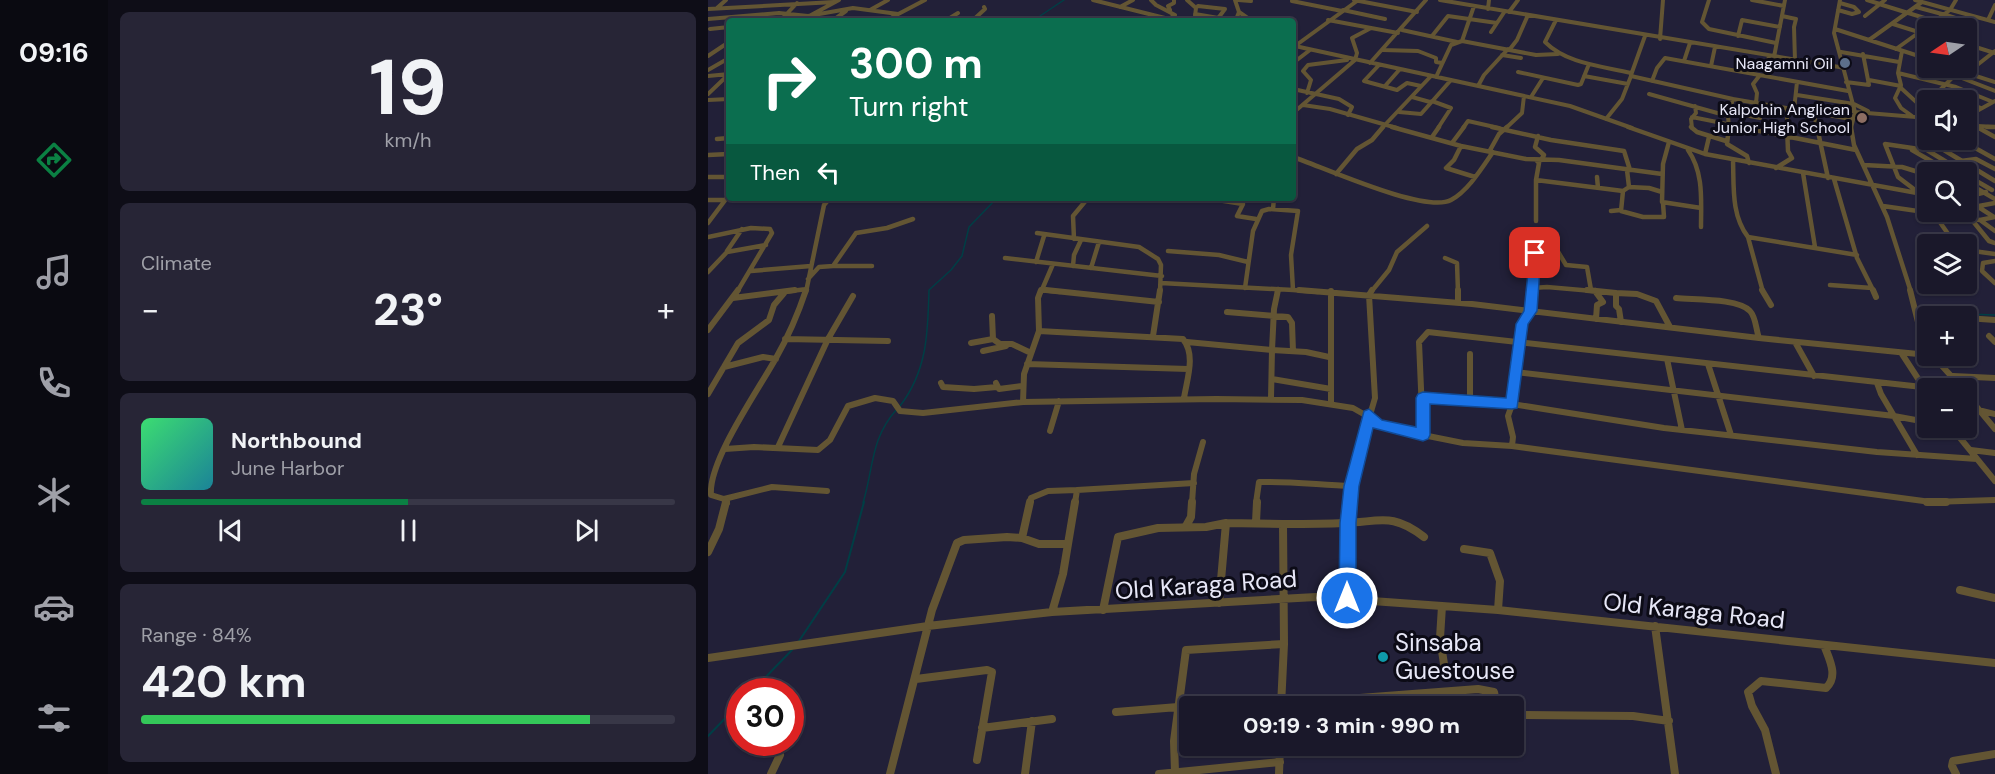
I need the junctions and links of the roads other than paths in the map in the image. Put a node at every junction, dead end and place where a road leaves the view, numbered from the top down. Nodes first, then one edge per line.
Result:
1 (726, 0) edge
2 (759, 0) edge
3 (802, 0) edge
4 (839, 0) edge
5 (888, 0) edge
6 (925, 0) edge
7 (1093, 0) edge
8 (1133, 0) edge
9 (1152, 0) edge
10 (1174, 0) edge
11 (1187, 0) edge
12 (1203, 0) edge
13 (1236, 0) edge
14 (1294, 0) edge
15 (1355, 0) edge
16 (1385, 0) edge
17 (1426, 0) edge
18 (1440, 0) edge
19 (1489, 0) edge
20 (1512, 0) edge
21 (1518, 0) edge
22 (1663, 0) edge
23 (1709, 0) edge
24 (1752, 0) edge
25 (1784, 0) edge
26 (1867, 0) edge
27 (1885, 0) edge
28 (1915, 0) edge
29 (1956, 0) edge
30 (1249, 1) edge
31 (1450, 1) edge
32 (1840, 1) edge
33 (834, 2) junction
34 (1922, 2) junction
35 (797, 3) junction
36 (767, 4) junction
37 (1242, 4) dead end
38 (1381, 4) junction
39 (1880, 4) junction
40 (1995, 5) edge
41 (1474, 6) junction
42 (1784, 6) junction
43 (984, 7) dead end
44 (1119, 7) junction
45 (1197, 7) junction
46 (1916, 7) junction
47 (717, 8) junction
48 (708, 9) edge
49 (848, 9) junction
50 (1488, 9) junction
51 (869, 10) junction
52 (1170, 10) junction
53 (1343, 10) junction
54 (1838, 10) junction
55 (1950, 10) junction
56 (1239, 12) junction
57 (1416, 12) junction
58 (1507, 12) junction
59 (958, 13) dead end
60 (1744, 13) dead end
61 (1909, 13) junction
62 (898, 14) junction
63 (1195, 14) junction
64 (1943, 14) junction
65 (785, 15) junction
66 (1528, 15) junction
67 (808, 16) junction
68 (1782, 16) junction
69 (1865, 16) dead end
70 (1160, 17) junction
71 (1220, 17) junction
72 (1977, 17) joint
73 (720, 18) junction
74 (782, 18) edge
75 (805, 18) edge
76 (836, 18) edge
77 (891, 18) edge
78 (950, 18) edge
79 (975, 18) edge
80 (1136, 18) edge
81 (1164, 18) edge
82 (1170, 18) edge
83 (1197, 18) edge
84 (1224, 18) edge
85 (1238, 18) edge
86 (1248, 18) edge
87 (1468, 18) junction
88 (1925, 18) edge
89 (1938, 18) edge
90 (1955, 18) edge
91 (708, 19) edge
92 (1385, 19) dead end
93 (1328, 20) junction
94 (1556, 20) junction
95 (1742, 20) junction
96 (1988, 20) junction
97 (1995, 22) edge
98 (1497, 23) junction
99 (1893, 24) junction
100 (726, 27) edge
101 (1780, 27) junction
102 (1371, 28) junction
103 (1835, 29) junction
104 (709, 30) edge
105 (1400, 31) junction
106 (1491, 32) dead end
107 (1715, 32) junction
108 (1917, 32) edge
109 (1917, 35) edge
110 (1432, 36) junction
111 (1645, 36) junction
112 (1738, 36) junction
113 (1660, 39) junction
114 (1869, 40) junction
115 (1460, 41) junction
116 (1776, 43) junction
117 (726, 44) edge
118 (1296, 44) edge
119 (1690, 44) junction
120 (1296, 46) edge
121 (1712, 47) junction
122 (1977, 47) edge
123 (1509, 49) junction
124 (1896, 49) junction
125 (1310, 50) junction
126 (1383, 50) junction
127 (1902, 51) junction
128 (1840, 52) junction
129 (1994, 52) edge
130 (1558, 54) junction
131 (1863, 54) junction
132 (1502, 55) junction
133 (1917, 55) edge
134 (708, 57) edge
135 (1772, 57) junction
136 (1521, 58) dead end
137 (726, 60) edge
138 (1354, 60) junction
139 (1296, 61) edge
140 (1684, 61) junction
141 (1795, 61) junction
142 (1899, 62) junction
143 (1370, 63) junction
144 (1442, 63) junction
145 (708, 64) edge
146 (719, 64) junction
147 (1379, 64) junction
148 (1589, 64) junction
149 (1977, 65) edge
150 (1712, 66) junction
151 (1845, 68) junction
152 (1400, 69) junction
153 (708, 70) edge
154 (1518, 72) dead end
155 (1898, 73) junction
156 (726, 74) edge
157 (1631, 75) junction
158 (1762, 75) junction
159 (708, 76) edge
160 (726, 76) edge
161 (1584, 76) junction
162 (1977, 76) edge
163 (1433, 77) junction
164 (1543, 78) junction
165 (1951, 78) edge
166 (1962, 78) edge
167 (1451, 80) junction
168 (1869, 80) junction
169 (1652, 81) junction
170 (1797, 82) junction
171 (1846, 82) junction
172 (1995, 82) edge
173 (1628, 84) junction
174 (1944, 84) junction
175 (1384, 86) junction
176 (1421, 86) junction
177 (1478, 86) junction
178 (1901, 87) junction
179 (711, 89) edge
180 (1941, 90) edge
181 (1296, 91) edge
182 (1848, 91) junction
183 (1995, 91) edge
184 (1307, 93) junction
185 (708, 94) edge
186 (1315, 94) junction
187 (1649, 94) dead end
188 (1797, 95) junction
189 (1524, 96) junction
190 (1412, 97) junction
191 (1531, 97) junction
192 (726, 99) edge
193 (1733, 99) junction
194 (708, 100) edge
195 (1994, 101) edge
196 (1431, 102) junction
197 (1758, 103) junction
198 (1844, 104) junction
199 (1854, 104) junction
200 (1917, 104) edge
201 (1303, 105) junction
202 (1695, 106) junction
203 (1977, 106) edge
204 (1982, 108) junction
205 (1787, 109) junction
206 (1794, 110) junction
207 (1296, 111) edge
208 (1977, 111) edge
209 (1399, 112) junction
210 (1855, 112) junction
211 (1872, 113) junction
212 (1728, 114) junction
213 (1814, 114) junction
214 (1348, 115) junction
215 (1911, 115) junction
216 (1917, 115) edge
217 (1692, 117) junction
218 (1606, 119) junction
219 (1851, 119) junction
220 (1388, 124) junction
221 (1727, 125) junction
222 (1977, 126) edge
223 (1977, 127) edge
224 (1995, 127) edge
225 (1504, 129) junction
226 (1432, 136) junction
227 (1538, 136) junction
228 (1708, 136) junction
229 (1995, 136) edge
230 (1788, 137) junction
231 (726, 138) edge
232 (717, 139) dead end
233 (1725, 141) junction
234 (1452, 142) junction
235 (1669, 142) junction
236 (1821, 144) junction
237 (1461, 146) junction
238 (1917, 147) edge
239 (1910, 148) junction
240 (1977, 148) edge
241 (1687, 149) junction
242 (1856, 150) junction
243 (1927, 150) edge
244 (1944, 150) edge
245 (1491, 152) junction
246 (1995, 152) edge
247 (726, 154) edge
248 (1705, 154) junction
249 (1988, 154) junction
250 (708, 155) edge
251 (1296, 158) edge
252 (1995, 159) edge
253 (1538, 160) junction
254 (1733, 160) junction
255 (1960, 161) joint
256 (1934, 162) edge
257 (1946, 162) edge
258 (1749, 163) junction
259 (1864, 165) junction
260 (1893, 166) junction
261 (1776, 168) junction
262 (1628, 170) junction
263 (1995, 170) edge
264 (1977, 171) edge
265 (1917, 172) edge
266 (1803, 173) junction
267 (1336, 174) junction
268 (1662, 174) junction
269 (708, 177) edge
270 (726, 177) edge
271 (1474, 177) junction
272 (1597, 177) dead end
273 (1831, 178) junction
274 (1988, 178) junction
275 (1536, 180) junction
276 (1977, 181) joint
277 (1995, 181) edge
278 (1871, 185) junction
279 (1629, 187) junction
280 (1598, 188) junction
281 (1977, 188) edge
282 (1994, 189) edge
283 (1917, 190) edge
284 (1623, 191) junction
285 (1662, 192) junction
286 (1984, 192) junction
287 (1917, 194) edge
288 (1977, 194) edge
289 (1995, 198) edge
290 (708, 200) edge
291 (724, 200) joint
292 (827, 201) edge
293 (1085, 201) edge
294 (1224, 201) edge
295 (1274, 201) edge
296 (1664, 203) junction
297 (1995, 203) edge
298 (1883, 206) junction
299 (1979, 206) joint
300 (1701, 208) junction
301 (1274, 209) junction
302 (1621, 210) junction
303 (1611, 211) dead end
304 (1917, 212) edge
305 (1994, 218) edge
306 (913, 219) dead end
307 (1257, 219) junction
308 (1980, 220) joint
309 (1536, 221) dead end
310 (1974, 222) edge
311 (708, 223) edge
312 (1427, 225) dead end
313 (1701, 227) dead end
314 (742, 229) junction
315 (1995, 231) edge
316 (708, 232) edge
317 (727, 232) junction
318 (1036, 233) dead end
319 (1044, 236) junction
320 (708, 237) edge
321 (1748, 237) junction
322 (1078, 240) junction
323 (1099, 242) junction
324 (1994, 244) edge
325 (766, 245) junction
326 (1815, 247) junction
327 (1168, 251) dead end
328 (727, 252) junction
329 (1977, 252) edge
330 (1984, 254) junction
331 (1995, 254) edge
332 (1857, 255) junction
333 (1005, 258) dead end
334 (1445, 258) dead end
335 (1992, 261) edge
336 (1036, 262) junction
337 (1248, 262) junction
338 (1053, 264) junction
339 (810, 266) junction
340 (833, 266) junction
341 (872, 266) dead end
342 (1073, 266) junction
343 (1091, 268) junction
344 (708, 272) edge
345 (751, 272) junction
346 (1162, 276) junction
347 (808, 279) junction
348 (1161, 283) junction
349 (1995, 283) edge
350 (1830, 285) dead end
351 (1245, 288) junction
352 (1532, 288) junction
353 (1872, 288) junction
354 (807, 289) junction
355 (1278, 289) junction
356 (1041, 290) junction
357 (1293, 290) junction
358 (1593, 290) junction
359 (1331, 291) junction
360 (785, 292) junction
361 (1616, 293) junction
362 (1369, 295) junction
363 (853, 296) dead end
364 (1876, 297) dead end
365 (733, 298) junction
366 (1676, 298) dead end
367 (1159, 302) junction
368 (1458, 302) junction
369 (1771, 305) dead end
370 (1530, 311) junction
371 (1227, 312) dead end
372 (1917, 315) edge
373 (992, 316) dead end
374 (1275, 316) junction
375 (1596, 319) junction
376 (1977, 319) edge
377 (1995, 320) edge
378 (1621, 322) junction
379 (1670, 327) junction
380 (708, 330) edge
381 (1039, 331) junction
382 (1153, 336) junction
383 (1989, 336) dead end
384 (1759, 338) junction
385 (785, 339) junction
386 (828, 339) junction
387 (993, 339) junction
388 (888, 341) dead end
389 (1519, 341) junction
390 (1187, 342) junction
391 (1795, 342) junction
392 (1995, 342) edge
393 (971, 343) dead end
394 (1012, 344) junction
395 (1272, 350) junction
396 (982, 351) dead end
397 (1293, 351) junction
398 (1031, 353) junction
399 (1470, 354) dead end
400 (1902, 354) junction
401 (1917, 355) edge
402 (1329, 357) junction
403 (776, 358) junction
404 (1667, 359) junction
405 (1027, 364) junction
406 (1708, 364) junction
407 (1943, 366) edge
408 (724, 367) junction
409 (1188, 369) junction
410 (1516, 372) junction
411 (1814, 375) junction
412 (1953, 376) joint
413 (1995, 378) edge
414 (1272, 379) junction
415 (1917, 379) edge
416 (941, 383) dead end
417 (1877, 383) junction
418 (1022, 386) junction
419 (1917, 387) edge
420 (1330, 388) junction
421 (1675, 390) junction
422 (708, 394) edge
423 (1718, 397) junction
424 (1184, 398) junction
425 (1271, 398) junction
426 (1423, 398) junction
427 (1059, 401) junction
428 (1470, 401) junction
429 (1023, 402) junction
430 (1331, 404) junction
431 (1512, 404) junction
432 (1977, 408) edge
433 (1977, 411) edge
434 (1980, 412) junction
435 (1995, 414) edge
436 (1369, 415) junction
437 (1894, 416) junction
438 (1917, 420) edge
439 (1995, 429) edge
440 (1682, 430) junction
441 (1050, 431) dead end
442 (1423, 435) junction
443 (1731, 435) junction
444 (1961, 438) edge
445 (1203, 442) dead end
446 (1512, 446) junction
447 (778, 447) junction
448 (725, 449) junction
449 (1971, 450) junction
450 (1995, 453) edge
451 (1917, 455) junction
452 (1977, 459) junction
453 (1995, 482) edge
454 (1194, 483) junction
455 (1351, 486) junction
456 (709, 487) edge
457 (1077, 490) junction
458 (827, 491) dead end
459 (724, 499) junction
460 (1995, 501) edge
461 (1256, 522) junction
462 (1226, 523) junction
463 (1348, 523) junction
464 (1283, 524) junction
465 (1186, 526) junction
466 (1424, 537) dead end
467 (1022, 538) junction
468 (1067, 544) junction
469 (1464, 549) dead end
470 (708, 552) edge
471 (1960, 590) dead end
472 (1347, 598) junction
473 (1995, 598) edge
474 (1284, 599) junction
475 (1219, 603) junction
476 (1442, 606) junction
477 (1103, 610) junction
478 (1498, 610) junction
479 (1052, 612) junction
480 (928, 626) junction
481 (1655, 626) junction
482 (1284, 644) junction
483 (1824, 645) junction
484 (708, 658) edge
485 (1995, 663) edge
486 (1444, 664) dead end
487 (916, 680) junction
488 (1281, 696) edge
489 (1392, 696) edge
490 (1495, 696) edge
491 (1178, 707) junction
492 (1116, 712) dead end
493 (1524, 715) edge
494 (1052, 719) dead end
495 (1032, 721) junction
496 (1669, 721) junction
497 (982, 728) junction
498 (1995, 754) edge
499 (780, 756) edge
500 (1280, 756) edge
501 (977, 760) dead end
502 (1280, 762) junction
503 (1175, 772) junction
504 (771, 774) edge
505 (890, 774) edge
506 (1025, 774) edge
507 (1159, 774) edge
508 (1279, 774) edge
509 (1675, 774) edge
510 (1776, 774) edge
511 (1956, 774) edge

1 - 47 street
2 - 36 street
3 - 35 street
4 - 33 street
5 - 51 street
6 - 62 street
7 - 44 street
8 - 44 street
9 - 52 street
10 - 52 street
11 - 45 street
12 - 45 street
13 - 30 street
13 - 56 street
14 - 53 street
15 - 38 street
15 - 53 street
16 - 38 street
17 - 57 street
18 - 31 street
19 - 50 street
20 - 21 street
21 - 58 street
22 - 113 street
23 - 107 street
24 - 42 street
25 - 42 street
26 - 39 street
27 - 39 street
28 - 34 street
29 - 55 street
30 - 37 street
31 - 41 street
32 - 54 street
32 - 54 street
33 - 35 street
33 - 67 street
34 - 46 street
34 - 55 street
35 - 36 street
35 - 65 street
36 - 47 street
38 - 57 street
39 - 61 street
39 - 69 street
40 - 96 street
41 - 50 street
41 - 87 street
42 - 68 street
43 - 79 street
44 - 70 street
45 - 63 street
45 - 71 street
46 - 61 street
46 - 64 street
47 - 48 street
49 - 51 street
49 - 67 street
49 - 76 street
50 - 58 street
51 - 62 street
52 - 82 street
53 - 92 street
53 - 93 street
54 - 103 street
55 - 64 street
55 - 72 street
56 - 85 street
56 - 86 street
57 - 105 street
58 - 66 street
58 - 98 street
59 - 78 street
60 - 95 street
61 - 88 street
61 - 99 street
62 - 77 street
63 - 71 street
63 - 83 street
64 - 89 street
64 - 90 street
65 - 67 street
65 - 73 street
65 - 74 street
66 - 94 street
66 - 123 street
67 - 75 street
68 - 101 street
68 - 141 street
70 - 80 street
70 - 81 street
71 - 84 street
72 - 96 street
73 - 91 street
73 - 104 street
87 - 98 street
87 - 110 street
87 - 115 street
93 - 102 street
93 - 118 street
94 - 111 street
94 - 130 street
95 - 101 street
95 - 112 street
96 - 97 street
98 - 106 street
99 - 108 street
99 - 114 street
100 - 104 street
101 - 116 street
102 - 105 street
102 - 138 street
103 - 114 street
103 - 128 street
105 - 110 street
105 - 126 street
107 - 112 street
107 - 121 street
109 - 124 street
110 - 115 street
111 - 113 street
111 - 157 street
112 - 116 street
113 - 119 street
114 - 124 street
115 - 123 street
115 - 144 street
116 - 135 street
117 - 134 street
119 - 121 street
119 - 140 street
120 - 125 street
121 - 135 street
121 - 150 street
122 - 129 street
123 - 130 street
123 - 132 street
124 - 127 street
125 - 138 street
125 - 139 street
126 - 143 street
126 - 144 street
127 - 133 street
127 - 142 street
128 - 131 street
128 - 151 street
129 - 149 street
130 - 148 street
131 - 142 street
131 - 168 street
132 - 136 street
132 - 177 street
135 - 141 street
135 - 158 street
137 - 146 street
138 - 143 street
138 - 184 street
138 - 186 street
140 - 150 street
140 - 169 street
141 - 151 street
142 - 155 street
143 - 147 street
144 - 163 street
145 - 146 street
146 - 153 street
147 - 152 street
147 - 175 street
148 - 157 street
148 - 161 street
150 - 158 street
151 - 171 street
152 - 163 street
152 - 175 street
154 - 164 street
155 - 174 street
155 - 178 street
156 - 159 street
157 - 169 street
157 - 173 street
158 - 170 street
158 - 197 street
160 - 179 street
161 - 164 street
161 - 173 street
162 - 172 street
163 - 167 street
163 - 176 street
164 - 191 street
165 - 174 street
166 - 183 street
167 - 177 street
167 - 196 street
168 - 171 street
168 - 178 street
169 - 193 street
170 - 182 street
170 - 188 street
171 - 182 street
173 - 218 street
174 - 180 street
174 - 195 street
175 - 176 street
176 - 190 street
177 - 189 street
178 - 200 street
178 - 215 street
179 - 185 street
181 - 184 street
182 - 199 street
184 - 186 street
186 - 201 street
186 - 214 street
187 - 202 street
188 - 198 street
188 - 206 street
189 - 191 street
189 - 225 street
190 - 196 street
190 - 209 street
191 - 218 street
192 - 194 street
193 - 197 street
193 - 212 street
195 - 204 street
196 - 209 street
196 - 226 street
197 - 205 street
197 - 212 street
198 - 199 street
198 - 210 street
199 - 210 street
199 - 211 street
201 - 207 street
201 - 214 street
202 - 212 street
202 - 217 street
203 - 204 street
204 - 208 street
205 - 206 street
205 - 230 street
206 - 213 street
209 - 220 street
210 - 211 street
210 - 219 street
211 - 215 street
212 - 221 street
213 - 219 street
213 - 236 street
214 - 220 street
215 - 216 street
217 - 221 street
217 - 228 street
218 - 235 street
219 - 242 street
220 - 226 street
220 - 267 street
221 - 230 street
221 - 233 street
222 - 224 street
223 - 229 street
225 - 227 street
225 - 234 street
225 - 245 street
226 - 234 street
227 - 253 street
227 - 262 street
228 - 233 street
228 - 248 street
230 - 236 street
230 - 261 street
231 - 232 street
233 - 258 street
234 - 237 street
235 - 241 street
235 - 268 street
236 - 242 street
236 - 273 street
237 - 245 street
237 - 271 street
238 - 239 street
239 - 256 street
239 - 260 street
240 - 249 street
241 - 248 street
241 - 300 street
242 - 259 street
243 - 257 street
244 - 255 street
245 - 253 street
245 - 271 street
246 - 249 street
247 - 250 street
248 - 254 street
249 - 252 street
251 - 267 street
253 - 262 street
253 - 275 street
254 - 258 street
254 - 321 street
255 - 263 street
258 - 261 street
259 - 260 street
259 - 278 street
260 - 265 street
260 - 283 street
261 - 266 street
262 - 268 street
262 - 279 street
264 - 274 street
266 - 273 street
266 - 326 street
267 - 271 street
268 - 285 street
269 - 270 street
272 - 280 street
273 - 278 street
273 - 332 street
274 - 276 street
274 - 277 street
275 - 280 street
275 - 309 street
276 - 282 street
278 - 287 street
278 - 298 street
279 - 284 street
279 - 285 street
280 - 284 street
281 - 286 street
282 - 286 street
284 - 302 street
285 - 296 street
286 - 288 street
286 - 289 street
290 - 291 street
291 - 311 street
292 - 339 street
293 - 322 street
294 - 307 street
295 - 301 street
296 - 300 street
296 - 302 street
297 - 299 street
298 - 304 street
298 - 372 street
299 - 305 street
300 - 313 street
301 - 307 street
301 - 357 street
302 - 303 street
305 - 308 street
306 - 340 street
307 - 337 street
308 - 315 street
310 - 324 street
312 - 362 street
314 - 317 street
314 - 325 street
314 - 328 street
316 - 317 street
317 - 320 street
318 - 319 street
319 - 322 street
319 - 336 street
321 - 326 street
321 - 369 street
322 - 323 street
322 - 342 street
323 - 343 street
323 - 346 street
325 - 328 street
325 - 345 street
326 - 332 street
327 - 337 street
328 - 344 street
329 - 330 street
330 - 331 street
330 - 335 street
332 - 353 street
333 - 336 street
334 - 368 street
335 - 349 street
336 - 338 street
337 - 351 street
338 - 342 street
338 - 356 street
339 - 345 street
339 - 347 street
340 - 341 street
340 - 347 street
342 - 343 street
343 - 346 street
345 - 365 street
346 - 348 street
347 - 354 street
348 - 351 street
348 - 367 street
350 - 353 street
351 - 355 street
352 - 358 street
352 - 358 street
352 - 370 street
353 - 364 street
354 - 360 street
354 - 385 street
355 - 357 street
355 - 374 street
356 - 367 street
356 - 381 street
357 - 359 street
358 - 361 street
358 - 375 street
359 - 362 street
359 - 402 street
360 - 365 street
360 - 408 street
361 - 378 street
361 - 379 street
362 - 368 street
362 - 436 street
363 - 386 street
365 - 380 street
366 - 384 street
367 - 382 street
368 - 370 street
370 - 375 street
370 - 389 street
371 - 374 street
373 - 387 street
374 - 395 street
374 - 397 street
375 - 378 street
376 - 377 street
378 - 379 street
379 - 384 street
381 - 382 street
381 - 398 street
382 - 390 street
383 - 392 street
384 - 391 street
385 - 386 street
385 - 403 street
386 - 388 street
386 - 447 street
387 - 393 street
387 - 394 street
389 - 404 street
389 - 410 street
389 - 426 street
390 - 395 street
390 - 409 street
391 - 400 street
391 - 411 street
394 - 396 street
394 - 398 street
395 - 397 street
395 - 414 street
397 - 402 street
398 - 405 street
399 - 428 street
400 - 401 street
400 - 415 street
402 - 420 street
403 - 408 street
403 - 448 street
404 - 406 street
404 - 421 street
405 - 409 street
405 - 418 street
406 - 411 street
406 - 423 street
407 - 412 street
408 - 422 street
409 - 424 street
410 - 421 street
410 - 431 street
411 - 417 street
412 - 413 street
414 - 420 street
414 - 425 street
416 - 418 street
417 - 419 street
417 - 437 street
418 - 429 street
420 - 430 street
421 - 423 street
421 - 440 street
423 - 437 street
423 - 443 street
424 - 425 street
424 - 427 street
425 - 430 street
426 - 428 street
426 - 442 street
427 - 429 street
427 - 441 street
428 - 431 street
429 - 447 street
430 - 436 street
431 - 440 street
431 - 446 street
432 - 434 street
433 - 434 street
434 - 435 street
434 - 439 street
436 - 442 street
436 - 455 street
437 - 438 street
437 - 451 street
440 - 443 street
442 - 446 street
443 - 451 street
444 - 449 street
445 - 454 street
446 - 460 street
447 - 448 street
448 - 456 street
449 - 450 street
449 - 452 street
451 - 452 street
452 - 453 street
454 - 457 street
454 - 465 street
455 - 461 street
455 - 463 street
456 - 459 street
457 - 467 street
457 - 468 street
458 - 459 street
459 - 470 street
461 - 462 street
461 - 464 street
462 - 465 street
462 - 475 street
463 - 464 street
463 - 466 street
463 - 472 street
464 - 474 street
465 - 477 street
467 - 468 street
467 - 480 street
468 - 479 street
469 - 478 street
471 - 473 street
472 - 474 street, Old Karaga Road
472 - 476 street, Old Karaga Road
474 - 475 street, Old Karaga Road
474 - 482 street
475 - 477 street, Old Karaga Road
476 - 478 street, Old Karaga Road
476 - 486 street
477 - 479 street, Old Karaga Road
478 - 481 street, Old Karaga Road
479 - 480 street, Old Karaga Road
480 - 484 street, Old Karaga Road
480 - 487 street
481 - 483 street, Old Karaga Road
481 - 496 street
482 - 488 street
482 - 491 street
483 - 485 street, Old Karaga Road
483 - 510 street
487 - 497 street
487 - 505 street
489 - 490 street
491 - 492 street
491 - 503 street
493 - 496 street
494 - 495 street
495 - 497 street
495 - 506 street
496 - 509 street
497 - 501 street
498 - 511 street
499 - 504 street
500 - 502 street
502 - 503 street
502 - 508 street
503 - 507 street

